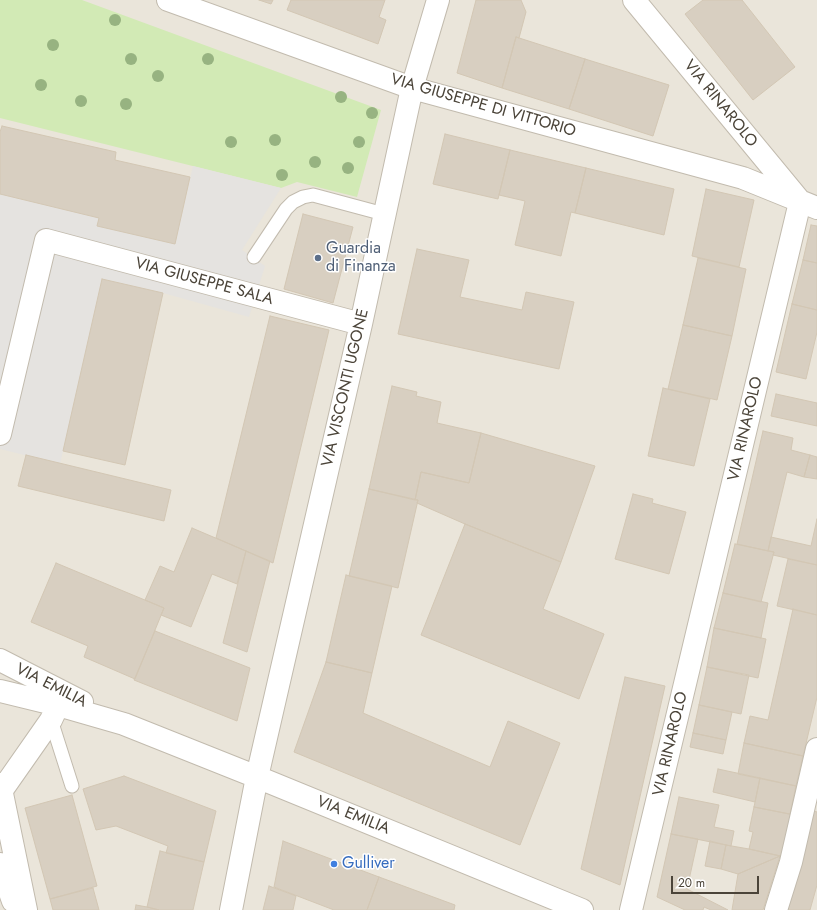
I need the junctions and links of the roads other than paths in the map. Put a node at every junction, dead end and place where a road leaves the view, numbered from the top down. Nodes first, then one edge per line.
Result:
1 (168, 0) edge
2 (438, 0) edge
3 (634, 0) edge
4 (412, 88) junction
5 (808, 205) edge
6 (384, 214) junction
7 (254, 258) dead end
8 (361, 324) junction
9 (0, 434) edge
10 (0, 660) edge
11 (0, 691) edge
12 (54, 712) junction
13 (124, 724) junction
14 (817, 750) edge
15 (257, 777) junction
16 (72, 786) dead end
17 (1, 787) edge
18 (0, 864) edge
19 (17, 910) edge
20 (26, 910) edge
21 (232, 910) edge
22 (582, 910) edge
23 (631, 910) edge
24 (776, 910) edge

1 - 4 street, VIA GIUSEPPE DI VITTORIO
2 - 4 street, VIA VISCONTI UGONE
3 - 5 street, VIA RINAROLO
4 - 5 street, VIA GIUSEPPE DI VITTORIO
4 - 6 street, VIA VISCONTI UGONE
5 - 23 street, VIA RINAROLO
6 - 7 lane
6 - 8 street, VIA VISCONTI UGONE
8 - 9 street, VIA GIUSEPPE SALA
8 - 15 street, VIA VISCONTI UGONE
10 - 13 street, VIA EMILIA
11 - 12 street, VIA EMILIA
12 - 13 street, VIA EMILIA
12 - 16 lane
12 - 17 street
13 - 15 street, VIA EMILIA
14 - 24 street
15 - 21 street, VIA VISCONTI UGONE
15 - 22 street, VIA EMILIA
17 - 20 street
18 - 19 street

